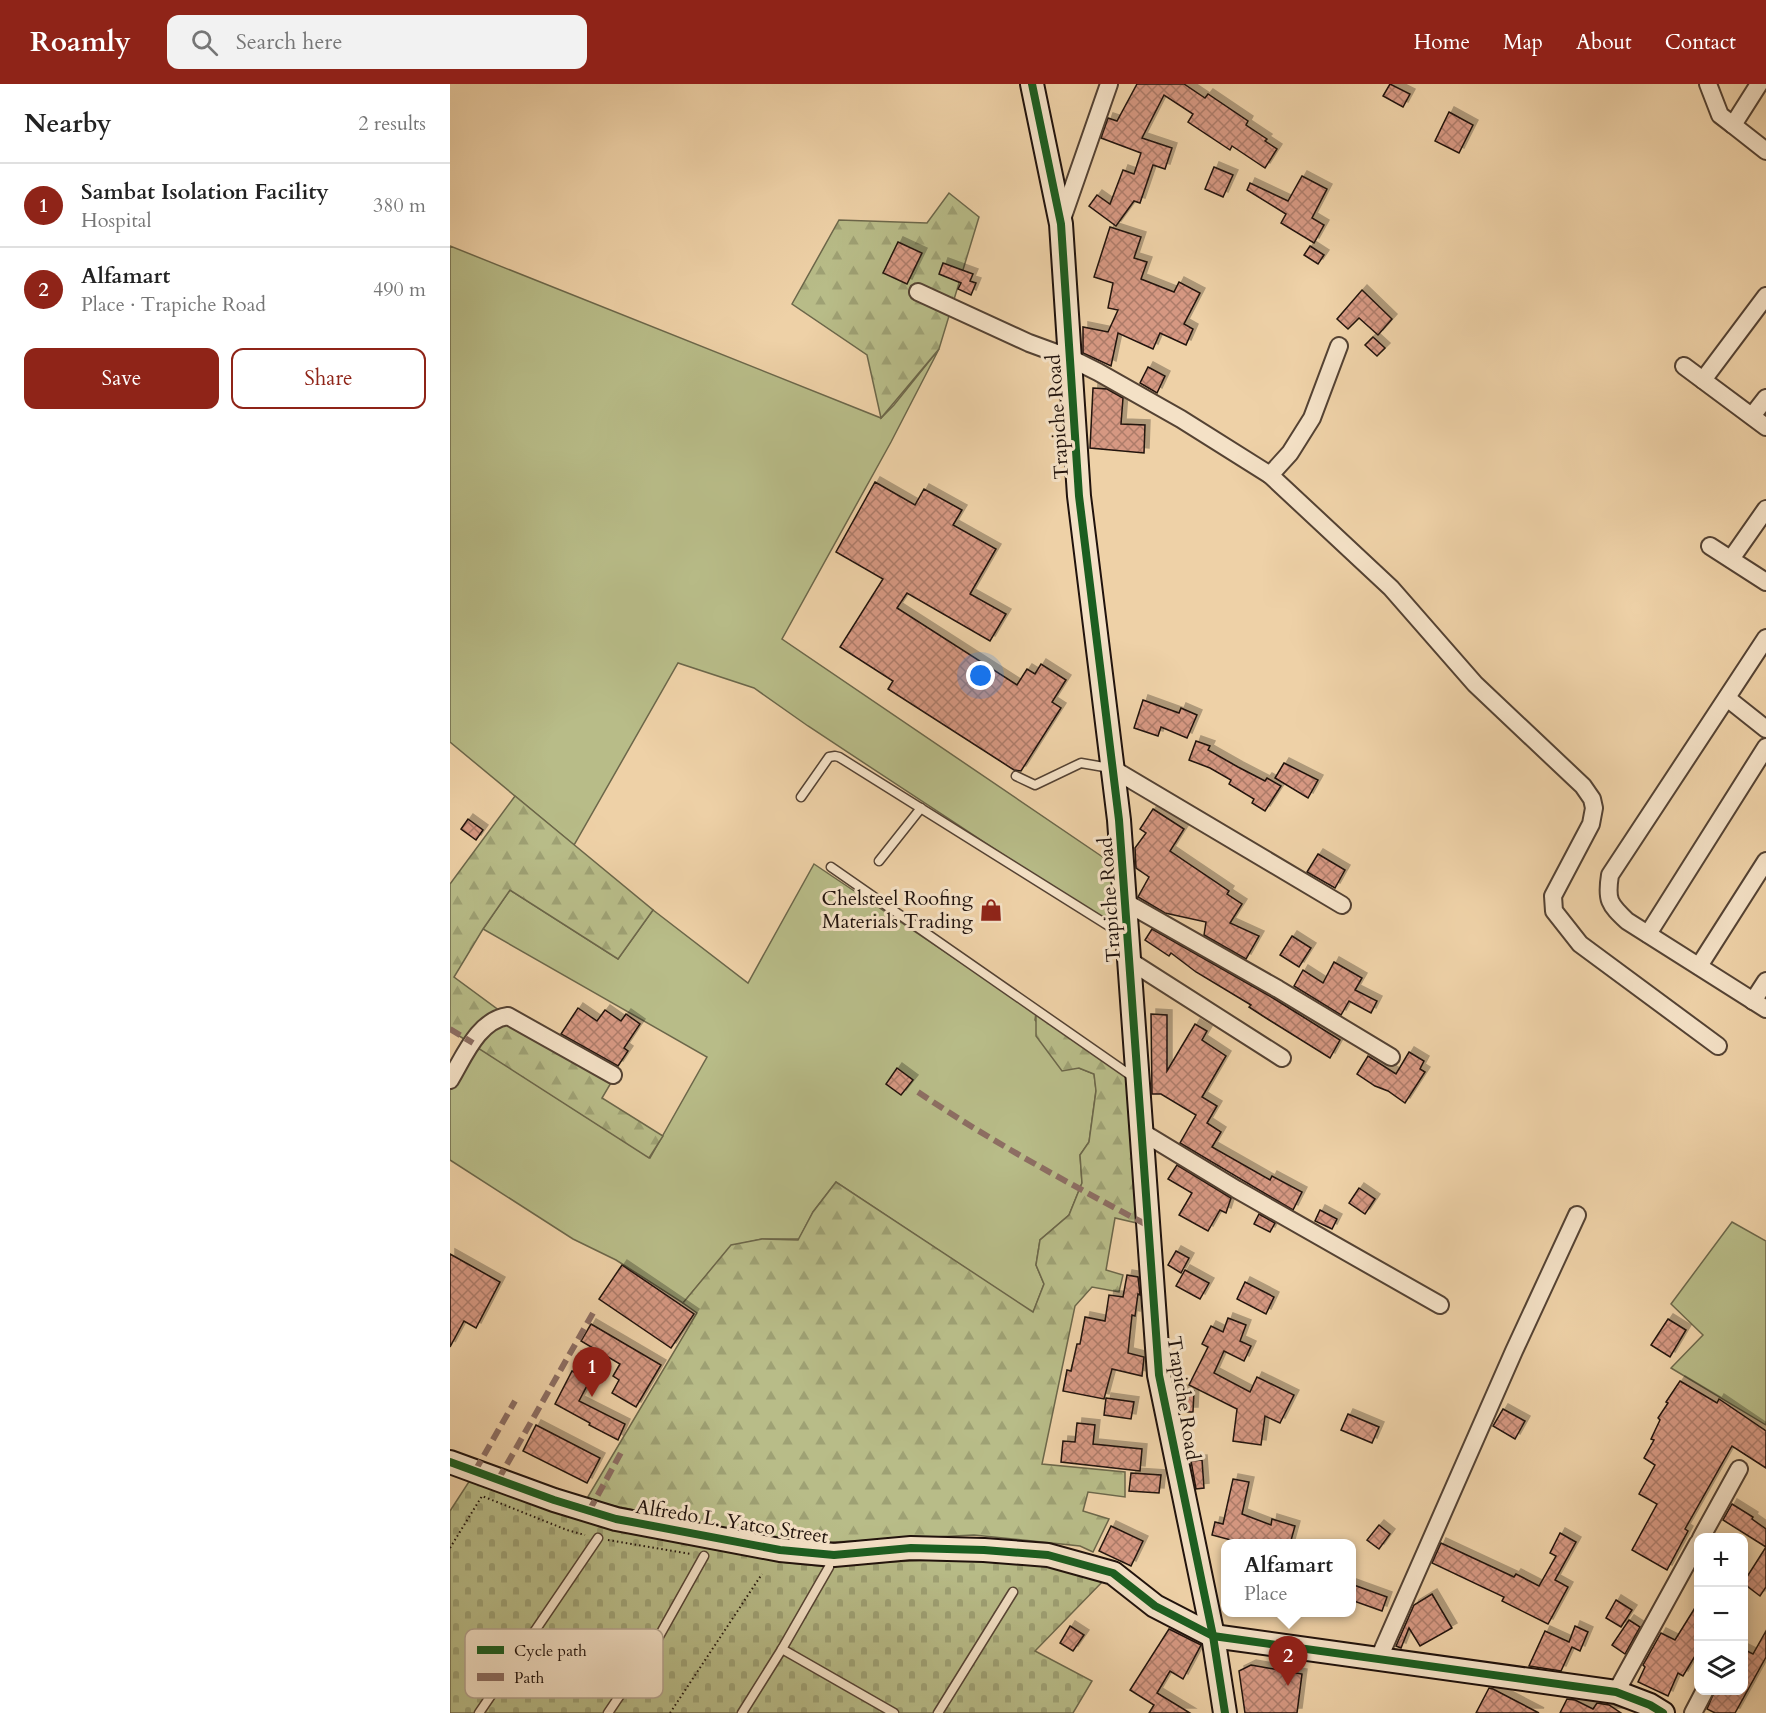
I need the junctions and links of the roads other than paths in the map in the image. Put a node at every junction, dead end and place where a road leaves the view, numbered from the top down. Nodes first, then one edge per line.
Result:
1 (1032, 84) edge
2 (1109, 84) edge
3 (1708, 84) edge
4 (1759, 84) edge
5 (1733, 125) junction
6 (1766, 151) edge
7 (1060, 224) junction
8 (918, 292) dead end
9 (1766, 296) edge
10 (1339, 346) dead end
11 (1070, 358) junction
12 (1684, 366) dead end
13 (1703, 380) junction
14 (1766, 398) edge
15 (1752, 416) junction
16 (1766, 427) edge
17 (1270, 476) junction
18 (1766, 509) edge
19 (1710, 546) dead end
20 (1731, 560) junction
21 (1766, 582) edge
22 (1766, 638) edge
23 (1727, 698) junction
24 (1766, 729) edge
25 (1766, 747) edge
26 (1113, 769) junction
27 (1016, 776) dead end
28 (801, 797) dead end
29 (921, 808) junction
30 (879, 861) dead end
31 (1766, 861) edge
32 (831, 867) dead end
33 (1125, 902) junction
34 (1342, 905) dead end
35 (1648, 934) junction
36 (1128, 938) junction
37 (1130, 961) junction
38 (1699, 966) junction
39 (1766, 981) edge
40 (1760, 1005) edge
41 (1718, 1046) dead end
42 (1391, 1057) dead end
43 (1282, 1058) dead end
44 (613, 1075) dead end
45 (450, 1080) edge
46 (1138, 1081) junction
47 (1142, 1132) junction
48 (1577, 1215) dead end
49 (1440, 1305) dead end
50 (450, 1462) edge
51 (1739, 1469) dead end
52 (1704, 1533) edge
53 (598, 1538) dead end
54 (1694, 1549) edge
55 (704, 1556) dead end
56 (829, 1567) dead end
57 (1013, 1592) dead end
58 (536, 1629) edge
59 (663, 1629) edge
60 (1213, 1636) junction
61 (782, 1649) junction
62 (1378, 1658) junction
63 (1616, 1692) junction
64 (1702, 1695) edge
65 (489, 1698) edge
66 (618, 1698) edge
67 (479, 1713) edge
68 (608, 1713) edge
69 (741, 1713) edge
70 (894, 1713) edge
71 (938, 1713) edge
72 (1225, 1713) edge
73 (1662, 1713) edge
74 (1693, 1713) edge

1 - 7 street, Trapiche Road
2 - 7 street
3 - 5 street
4 - 5 street
5 - 6 street
7 - 11 street, Trapiche Road
8 - 11 street
9 - 13 street
10 - 17 street
11 - 17 street
11 - 26 street, Trapiche Road
12 - 13 street
13 - 15 street
14 - 15 street
15 - 16 street
17 - 41 street
18 - 20 street
19 - 20 street
20 - 21 street
22 - 23 street
23 - 24 street
23 - 35 street
25 - 35 street
26 - 27 lane
26 - 33 street, Trapiche Road
26 - 34 street
28 - 29 lane
29 - 30 lane
29 - 36 lane
31 - 38 street
32 - 46 lane
33 - 36 street, Trapiche Road
33 - 42 street
35 - 38 street
36 - 37 street, Trapiche Road
37 - 43 street
37 - 46 street, Trapiche Road
38 - 40 street
39 - 40 street
44 - 45 street
46 - 47 street, Trapiche Road
47 - 49 street
47 - 60 street, Trapiche Road
48 - 62 street
50 - 60 street, Alfredo L. Yatco Street
51 - 52 street
53 - 58 lane
54 - 63 street
55 - 59 lane
56 - 61 lane
57 - 71 lane
60 - 62 street, Alfredo L. Yatco Street
60 - 72 street, Trapiche Road
61 - 69 lane
61 - 70 lane
62 - 63 street, Alfredo L. Yatco Street
63 - 73 street, Alfredo L. Yatco Street
64 - 74 street
65 - 67 lane
66 - 68 lane

